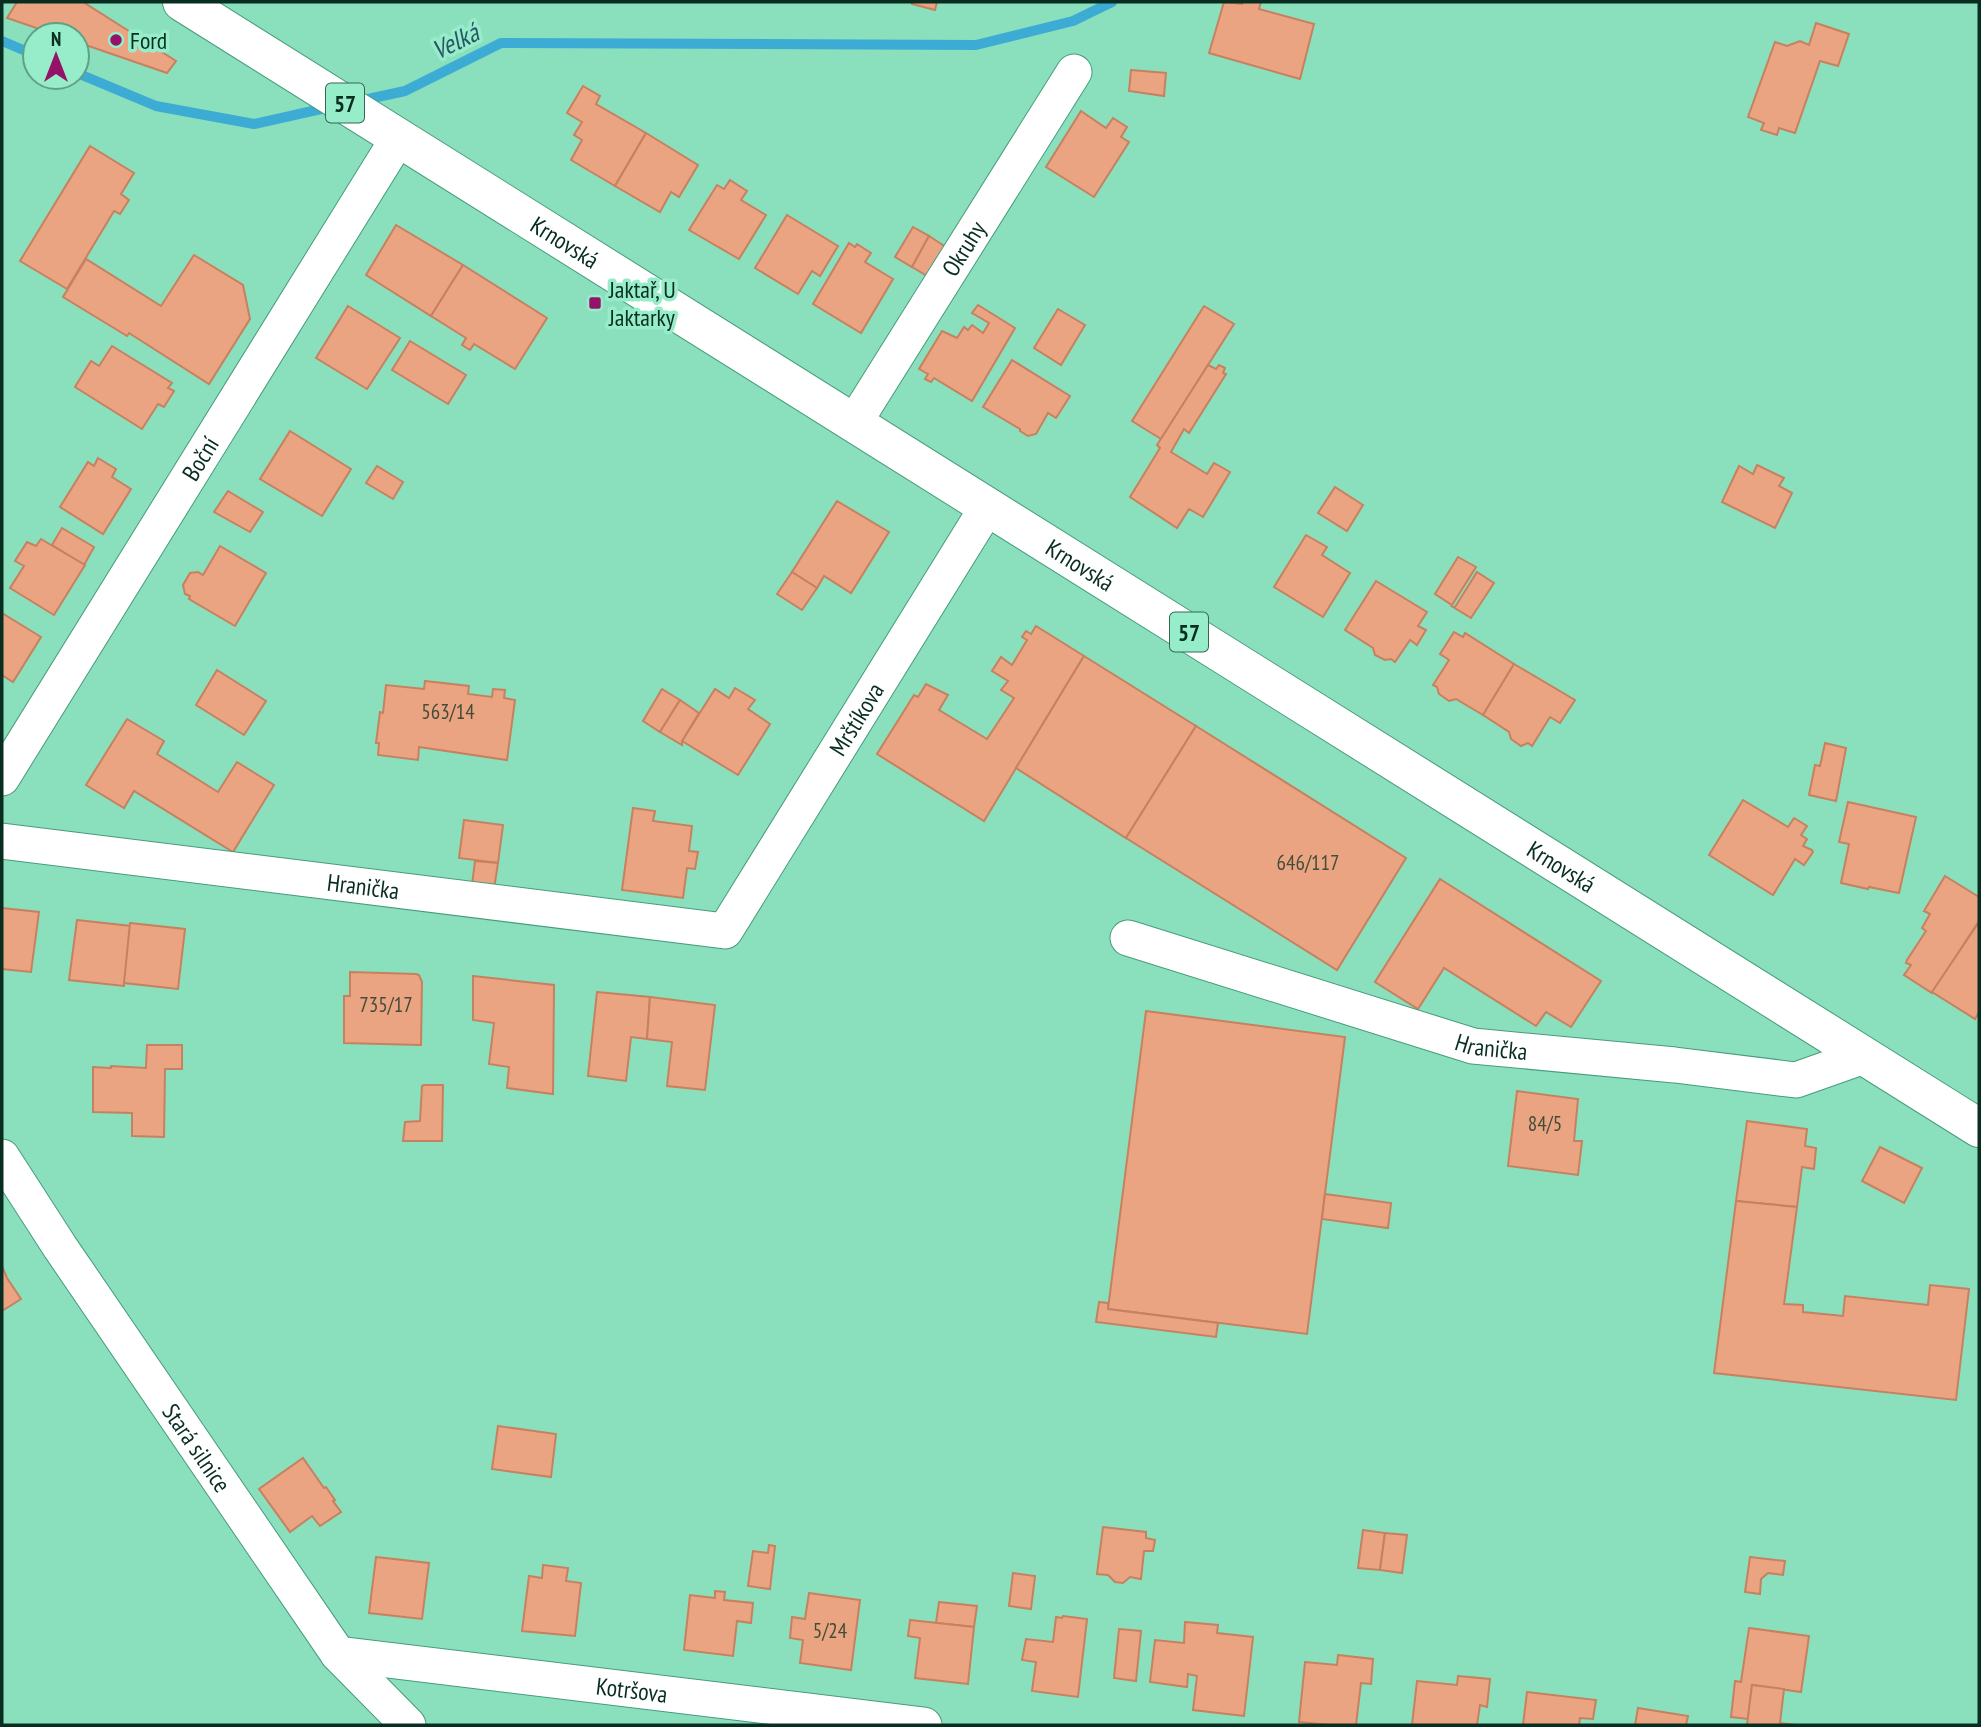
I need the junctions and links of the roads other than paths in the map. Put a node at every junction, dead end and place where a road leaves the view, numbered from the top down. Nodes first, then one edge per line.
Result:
1 (182, 2) edge
2 (1074, 72) dead end
3 (399, 137) junction
4 (854, 423) junction
5 (988, 506) junction
6 (2, 778) edge
7 (2, 841) edge
8 (725, 931) joint
9 (1128, 938) dead end
10 (1864, 1056) junction
11 (1979, 1128) edge
12 (2, 1157) edge
13 (338, 1654) junction
14 (408, 1725) edge
15 (925, 1725) edge

1 - 3 main road, Krnovská / 57
2 - 4 street, Okruhy
3 - 4 main road, Krnovská / 57
3 - 6 street, Boční
4 - 5 main road, Krnovská / 57
5 - 8 street, Mrštíkova
5 - 10 main road, Krnovská / 57
7 - 8 street, Hranička
9 - 10 street, Hranička
10 - 11 main road, Krnovská / 57
12 - 13 street, Stará silnice
13 - 14 street, Stará silnice
13 - 15 street, Kotršova

